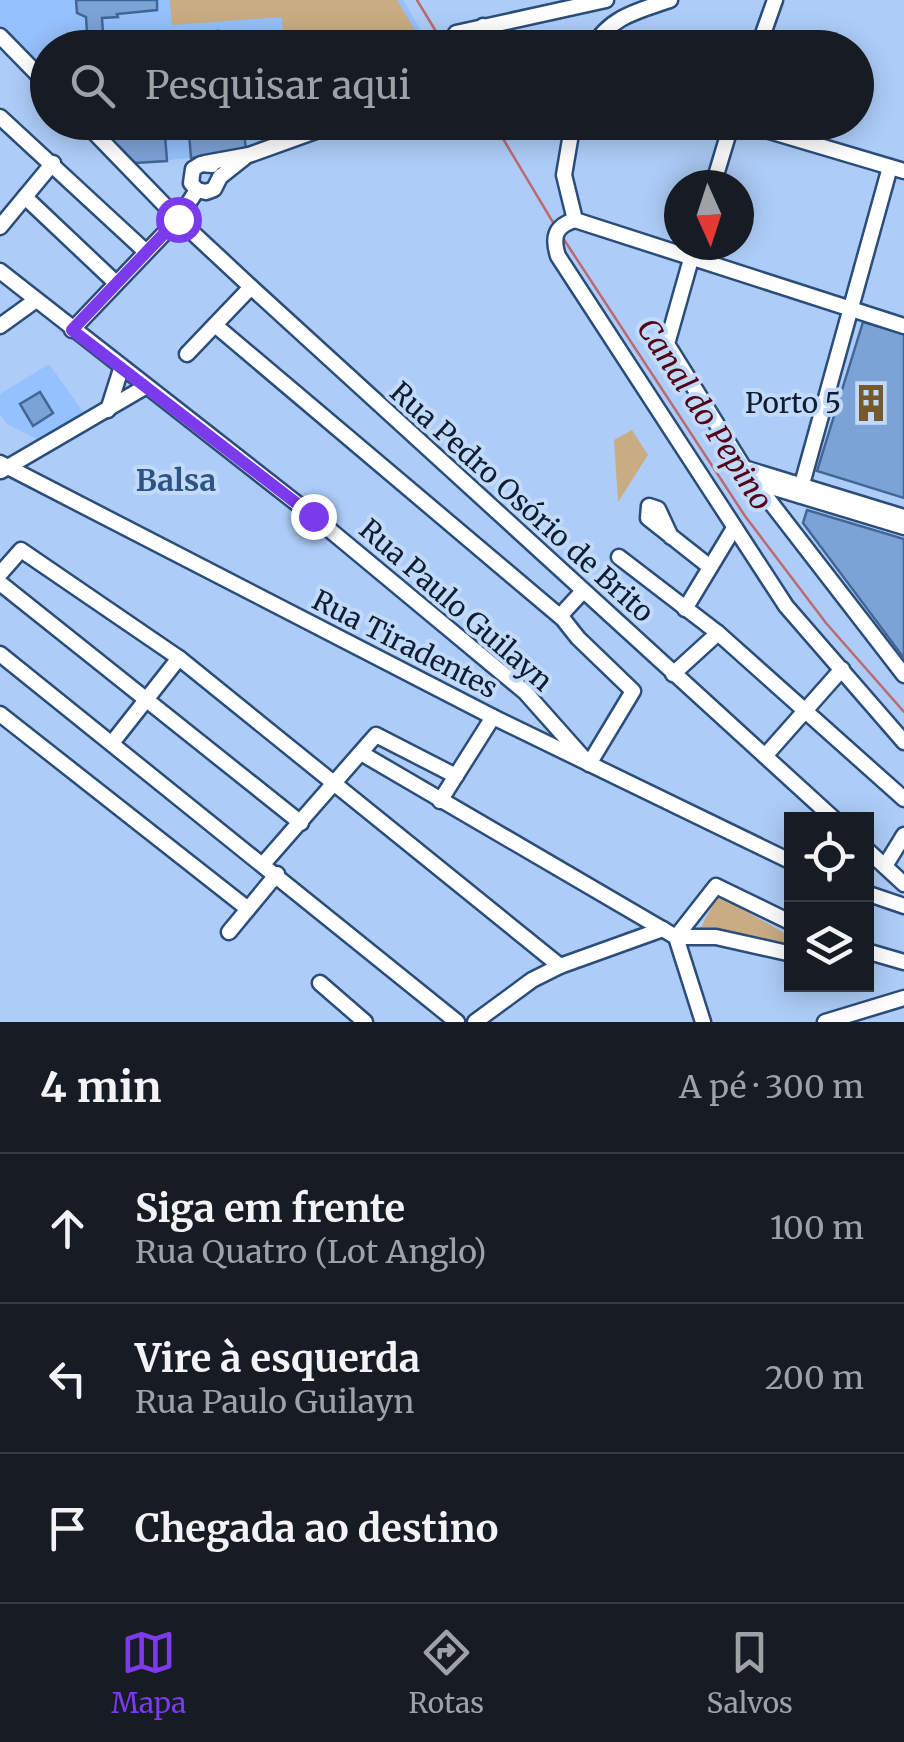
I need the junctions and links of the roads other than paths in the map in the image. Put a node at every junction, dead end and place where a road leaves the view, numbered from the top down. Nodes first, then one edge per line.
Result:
1 (606, 0) edge
2 (670, 0) edge
3 (775, 0) edge
4 (483, 26) junction
5 (468, 30) edge
6 (485, 30) edge
7 (606, 30) edge
8 (764, 30) edge
9 (0, 36) edge
10 (30, 66) edge
11 (0, 117) edge
12 (101, 140) edge
13 (291, 140) edge
14 (570, 140) edge
15 (729, 140) edge
16 (797, 140) edge
17 (249, 155) junction
18 (53, 163) junction
19 (206, 163) junction
20 (897, 169) edge
21 (718, 170) edge
22 (220, 177) junction
23 (197, 190) junction
24 (25, 197) junction
25 (178, 219) junction
26 (564, 225) junction
27 (0, 227) edge
28 (664, 246) edge
29 (145, 251) junction
30 (690, 260) edge
31 (714, 260) edge
32 (1, 272) edge
33 (116, 283) junction
34 (251, 287) junction
35 (36, 300) junction
36 (852, 310) junction
37 (215, 325) junction
38 (0, 326) edge
39 (904, 326) edge
40 (72, 330) junction
41 (188, 354) dead end
42 (121, 369) junction
43 (146, 386) junction
44 (108, 410) junction
45 (2, 467) edge
46 (744, 468) junction
47 (754, 482) junction
48 (800, 490) junction
49 (866, 510) junction
50 (904, 517) edge
51 (904, 527) edge
52 (734, 528) junction
53 (671, 536) dead end
54 (620, 557) dead end
55 (710, 567) junction
56 (0, 574) edge
57 (0, 583) edge
58 (583, 591) junction
59 (685, 609) junction
60 (560, 616) junction
61 (718, 633) junction
62 (0, 654) edge
63 (178, 658) junction
64 (842, 669) junction
65 (673, 674) junction
66 (904, 675) edge
67 (146, 699) junction
68 (804, 711) junction
69 (0, 714) edge
70 (492, 717) junction
71 (904, 742) edge
72 (112, 743) junction
73 (361, 754) junction
74 (765, 756) junction
75 (589, 764) junction
76 (456, 776) junction
77 (335, 784) junction
78 (904, 799) edge
79 (440, 801) junction
80 (825, 812) edge
81 (301, 823) junction
82 (904, 835) edge
83 (874, 856) edge
84 (784, 858) edge
85 (264, 863) junction
86 (885, 866) junction
87 (277, 874) junction
88 (904, 884) edge
89 (874, 896) edge
90 (904, 906) edge
91 (248, 910) junction
92 (784, 920) edge
93 (230, 932) dead end
94 (669, 933) junction
95 (784, 952) edge
96 (874, 953) edge
97 (904, 962) edge
98 (560, 966) junction
99 (320, 983) dead end
100 (904, 998) edge
101 (365, 1022) edge
102 (457, 1022) edge
103 (476, 1022) edge
104 (704, 1022) edge
105 (824, 1022) edge

1 - 4 street
2 - 7 street
3 - 8 street
4 - 5 street
4 - 6 street
9 - 10 street
11 - 18 street
12 - 25 street, Rua Pedro Osório de Brito
13 - 17 street
14 - 26 street
15 - 21 street
16 - 20 street
17 - 19 street
17 - 22 street
18 - 24 street
18 - 29 street
19 - 22 street
19 - 23 street
20 - 36 street
22 - 23 street
23 - 25 street
24 - 27 street
24 - 33 street
25 - 29 street
25 - 34 street, Rua Pedro Osório de Brito
26 - 28 street
26 - 52 street
29 - 33 street
30 - 46 street
31 - 36 street
32 - 35 street, Rua Paulo Guilayn
33 - 40 street
34 - 37 street
34 - 58 street, Rua Pedro Osório de Brito
35 - 38 street
35 - 40 street, Rua Paulo Guilayn
36 - 39 street
36 - 48 street
37 - 41 street
37 - 60 street
40 - 42 street, Rua Paulo Guilayn
42 - 43 street, Rua Paulo Guilayn
42 - 44 street
43 - 44 street
43 - 75 street, Rua Paulo Guilayn
44 - 45 street
45 - 70 street, Rua Tiradentes
46 - 47 street
46 - 48 street
47 - 48 street
47 - 66 street
48 - 49 street
49 - 50 street
49 - 51 street
52 - 55 street
52 - 64 street
53 - 55 street
54 - 59 street
55 - 59 street
56 - 63 street
57 - 67 street
58 - 60 street
58 - 65 street, Rua Pedro Osório de Brito
59 - 61 street
60 - 75 street
61 - 65 street
61 - 68 street
62 - 72 street
63 - 67 street
63 - 77 street
64 - 68 street
64 - 71 street
65 - 74 street, Rua Pedro Osório de Brito
67 - 72 street
67 - 81 street
68 - 74 street
68 - 78 street
69 - 91 street
70 - 75 street, Rua Tiradentes
70 - 76 street
72 - 85 street
73 - 76 street
73 - 77 street
73 - 79 street
74 - 80 street, Rua Pedro Osório de Brito
75 - 84 street, Rua Tiradentes
76 - 79 street
77 - 81 street
77 - 98 street
79 - 94 street
81 - 85 street
82 - 86 street
83 - 86 street
85 - 87 street
86 - 88 street
87 - 91 street
87 - 102 street
89 - 90 street
91 - 93 street
92 - 94 street
94 - 95 street
94 - 98 street
94 - 104 street
96 - 97 street
98 - 103 street
99 - 101 street
100 - 105 street

